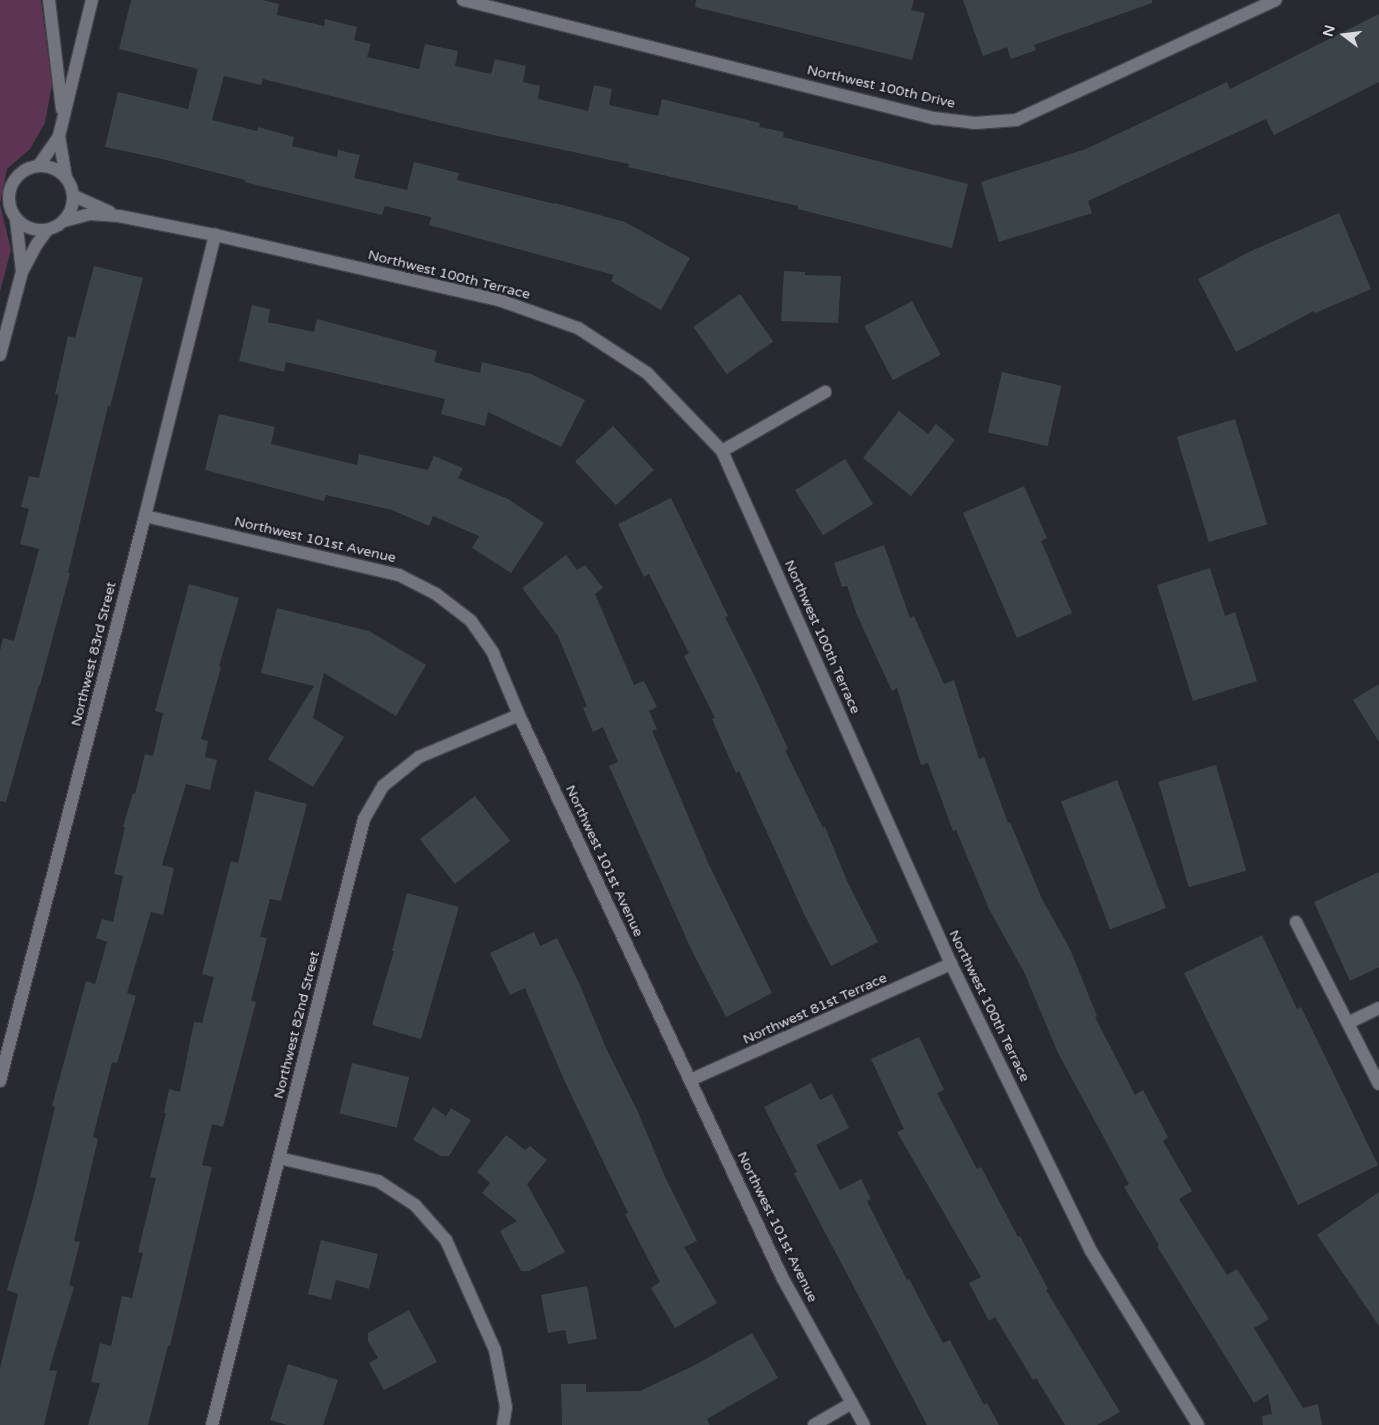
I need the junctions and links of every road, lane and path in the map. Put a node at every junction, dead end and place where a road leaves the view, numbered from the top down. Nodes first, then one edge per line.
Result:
1 (48, 0) edge
2 (92, 0) edge
3 (463, 0) edge
4 (1276, 0) edge
5 (62, 118) junction
6 (59, 136) junction
7 (39, 165) junction
8 (66, 178) junction
9 (74, 196) junction
10 (119, 216) junction
11 (16, 219) junction
12 (64, 221) junction
13 (47, 230) junction
14 (215, 235) junction
15 (22, 272) junction
16 (0, 355) edge
17 (825, 392) dead end
18 (722, 451) junction
19 (145, 516) junction
20 (519, 715) junction
21 (1296, 922) dead end
22 (951, 964) junction
23 (1379, 1008) edge
24 (1348, 1023) junction
25 (690, 1080) junction
26 (0, 1081) edge
27 (1379, 1084) edge
28 (279, 1158) junction
29 (852, 1403) junction
30 (212, 1425) edge
31 (503, 1425) edge
32 (814, 1425) edge
33 (864, 1425) edge
34 (1198, 1425) edge

1 - 5 street
2 - 5 street
3 - 4 street, Northwest 100th Drive
5 - 6 street
6 - 7 street
6 - 8 street
7 - 8 street
7 - 11 street
8 - 9 street
9 - 10 street, Northwest 100th Terrace
9 - 12 street
10 - 12 street, Northwest 100th Terrace
10 - 14 street, Northwest 100th Terrace
11 - 13 street
11 - 15 street
12 - 13 street
13 - 15 street
14 - 18 street, Northwest 100th Terrace
14 - 19 street, Northwest 83rd Street
15 - 16 street
17 - 18 street
18 - 22 street, Northwest 100th Terrace
19 - 20 street, Northwest 101st Avenue
19 - 26 street, Northwest 83rd Street
20 - 25 street, Northwest 101st Avenue
20 - 28 street, Northwest 82nd Street
21 - 24 street
22 - 25 street, Northwest 81st Terrace
22 - 34 street, Northwest 100th Terrace
23 - 24 street
24 - 27 street
25 - 29 street, Northwest 101st Avenue
28 - 30 street, Northwest 82nd Street
28 - 31 street
29 - 32 street
29 - 33 street, Northwest 101st Avenue

